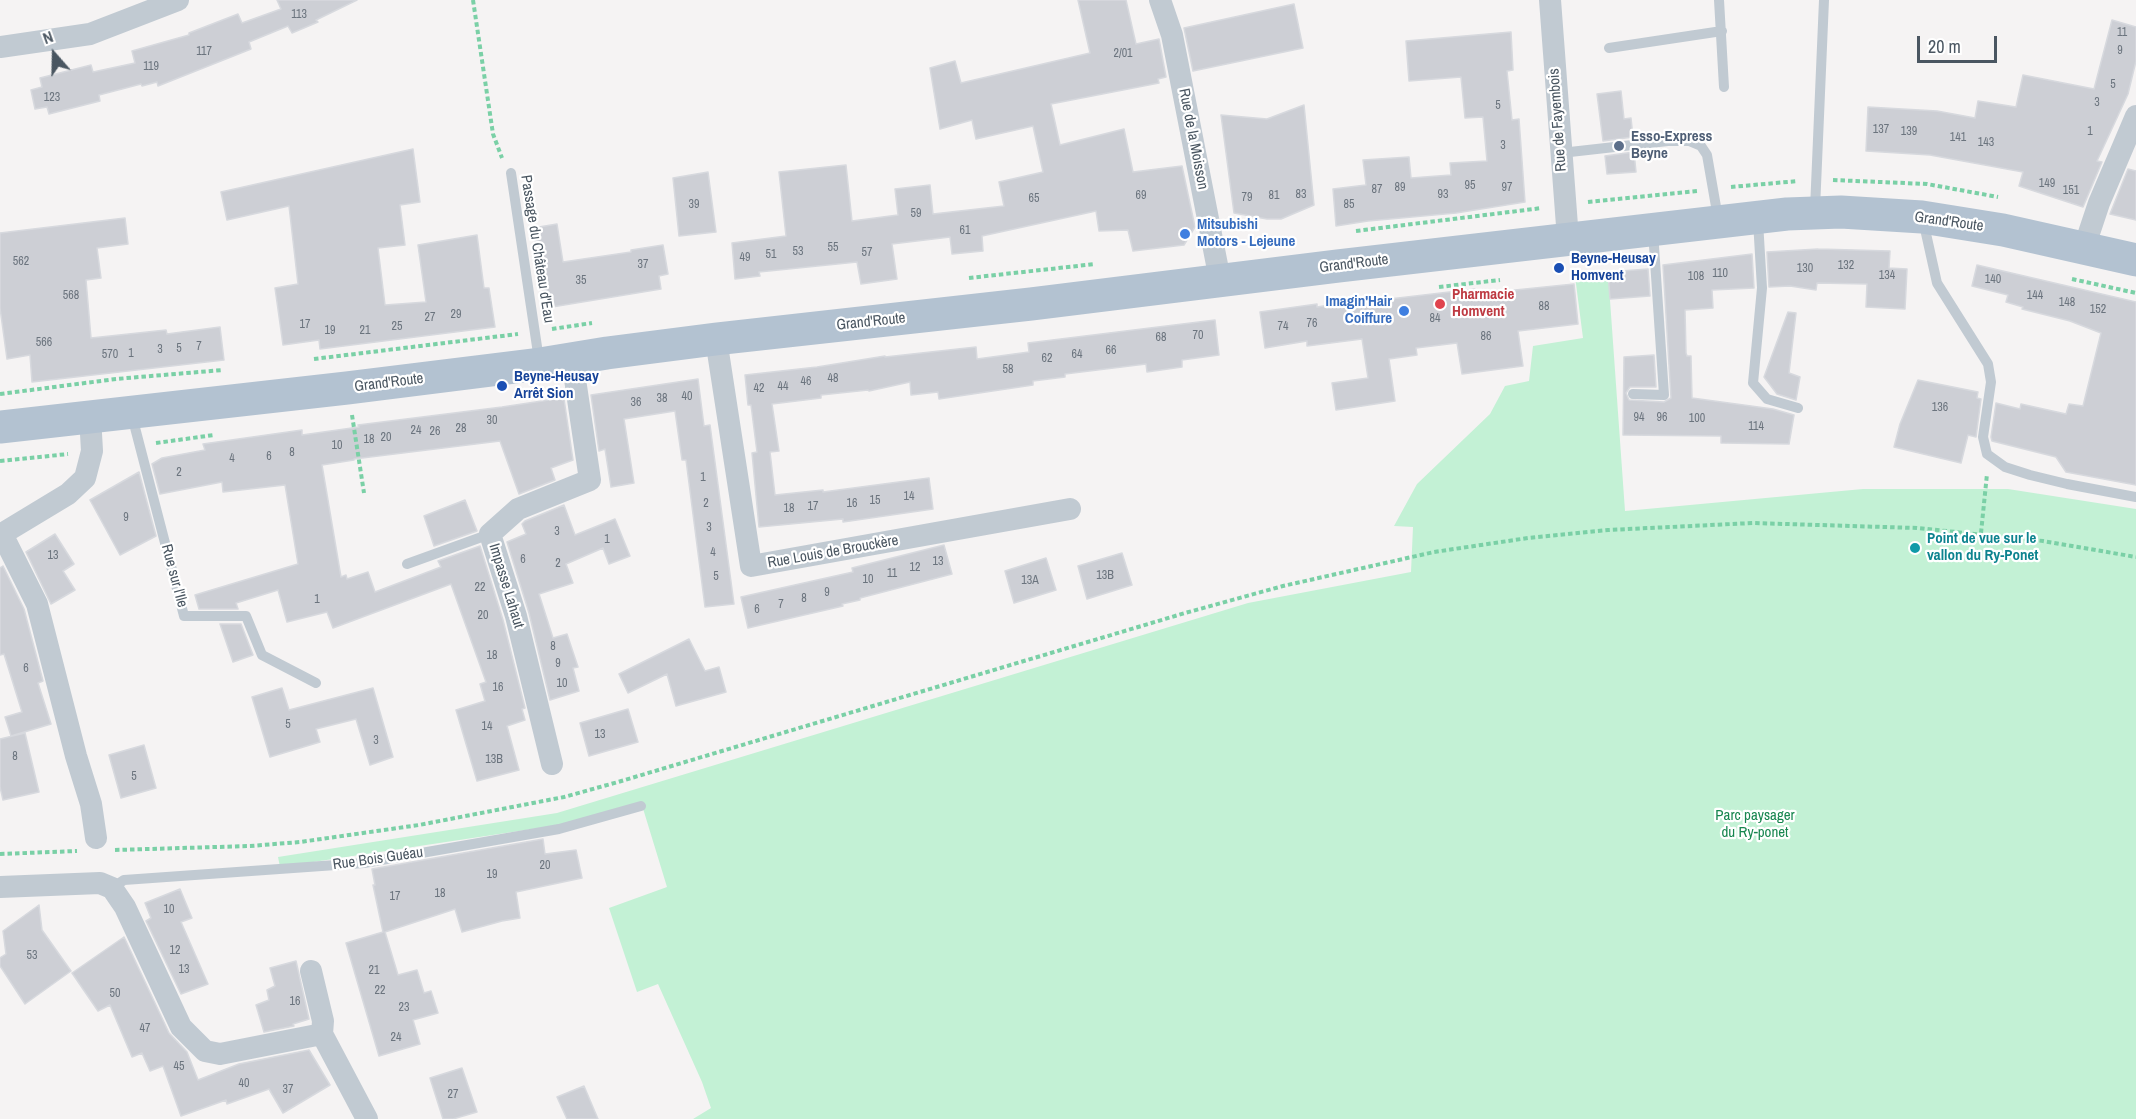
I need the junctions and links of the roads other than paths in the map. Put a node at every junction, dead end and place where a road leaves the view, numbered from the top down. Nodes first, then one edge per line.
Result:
1 (178, 0) edge
2 (1160, 0) edge
3 (1550, 0) edge
4 (1719, 0) edge
5 (1824, 0) edge
6 (1722, 32) junction
7 (0, 47) edge
8 (1609, 48) dead end
9 (1724, 87) dead end
10 (2136, 116) edge
11 (1561, 153) junction
12 (511, 173) road end
13 (1815, 212) junction
14 (1758, 216) junction
15 (1922, 217) junction
16 (1718, 221) junction
17 (1653, 229) junction
18 (1568, 239) junction
19 (2084, 248) junction
20 (2136, 260) edge
21 (1220, 280) junction
22 (716, 339) junction
23 (572, 359) junction
24 (540, 364) junction
25 (1633, 394) dead end
26 (1798, 408) dead end
27 (131, 412) junction
28 (90, 416) junction
29 (0, 427) edge
30 (2136, 496) edge
31 (1070, 509) dead end
32 (1, 534) edge
33 (490, 534) junction
34 (406, 564) dead end
35 (316, 683) dead end
36 (552, 764) dead end
37 (641, 806) dead end
38 (96, 846) road end
39 (0, 887) edge
40 (112, 888) junction
41 (311, 971) dead end
42 (322, 1034) junction
43 (367, 1119) edge

1 - 7 street
2 - 21 street, Rue de la Moisson
3 - 11 street, Rue de Fayembois
4 - 6 lane
5 - 13 lane
6 - 8 lane
6 - 9 lane
10 - 19 street
11 - 16 lane
11 - 18 street, Rue de Fayembois
12 - 24 lane, Passage du Château d'Eau
13 - 14 main road, Grand'Route
13 - 15 main road, Grand'Route
14 - 16 main road, Grand'Route
14 - 26 lane
15 - 19 main road, Grand'Route
15 - 30 lane
16 - 17 main road, Grand'Route
17 - 18 main road, Grand'Route
17 - 25 lane
18 - 21 main road, Grand'Route
19 - 20 main road, Grand'Route
21 - 22 main road, Grand'Route
22 - 23 main road, Grand'Route
22 - 31 street, Rue Louis de Brouckère
23 - 24 main road, Grand'Route
23 - 33 street, Impasse Lahaut
24 - 27 main road, Grand'Route
27 - 28 main road, Grand'Route
27 - 35 lane, Rue sur l'Ile
28 - 29 main road, Grand'Route
28 - 32 street
32 - 38 street
33 - 34 lane
33 - 36 street, Impasse Lahaut
37 - 40 lane, Rue Bois Guéau
39 - 40 street, Rue Bois Guéau
40 - 42 street
41 - 42 street
42 - 43 street

